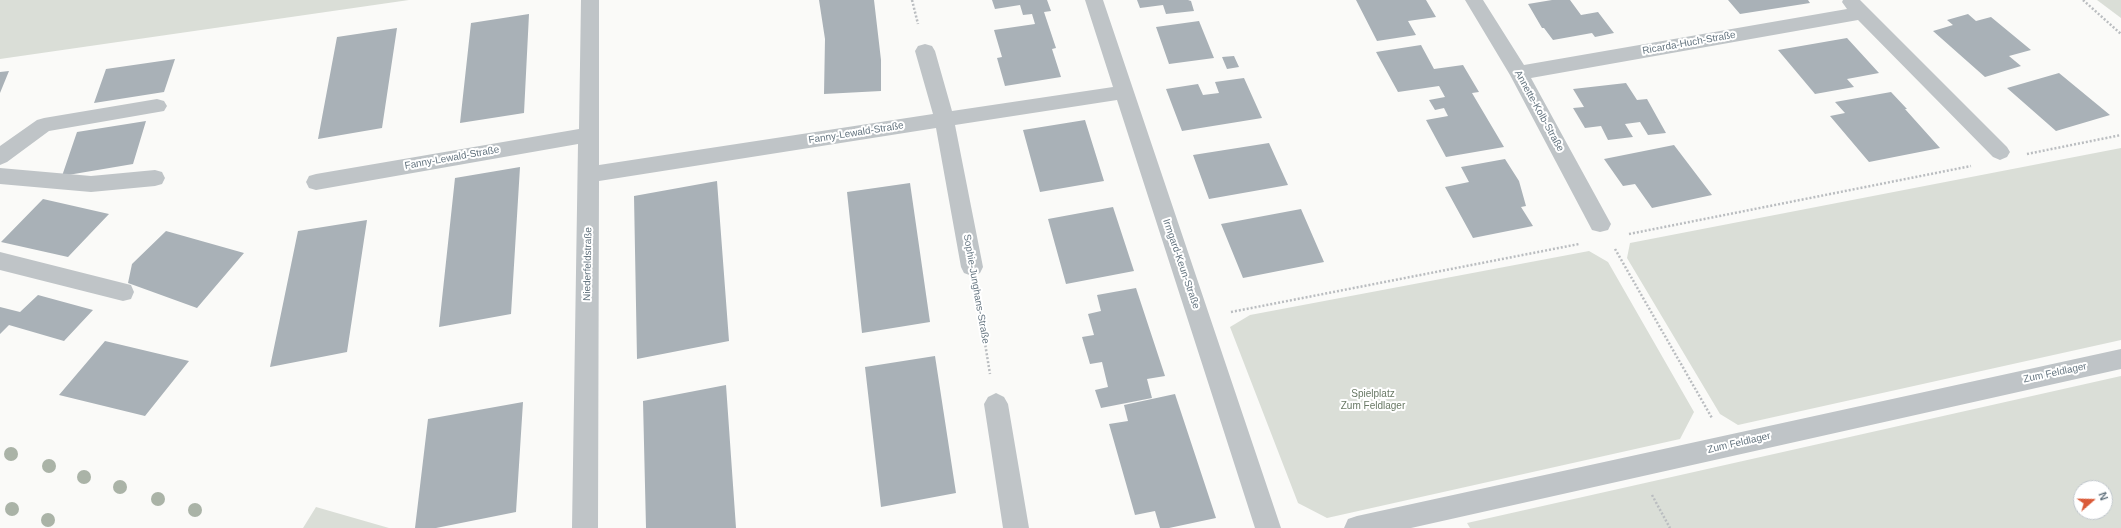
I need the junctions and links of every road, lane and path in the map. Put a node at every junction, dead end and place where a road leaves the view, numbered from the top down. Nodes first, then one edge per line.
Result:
1 (590, 0) edge
2 (1094, 0) edge
3 (1474, 0) edge
4 (2083, 0) edge
5 (1854, 6) edge
6 (2121, 34) edge
7 (925, 51) dead end
8 (1519, 73) junction
9 (1123, 92) junction
10 (157, 106) dead end
11 (944, 119) junction
12 (589, 135) junction
13 (2121, 135) edge
14 (2000, 152) dead end
15 (2022, 155) dead end
16 (0, 157) edge
17 (1976, 165) dead end
18 (588, 175) junction
19 (0, 176) edge
20 (155, 178) dead end
21 (316, 182) dead end
22 (1605, 231) junction
23 (0, 261) edge
24 (972, 267) joint
25 (123, 292) dead end
26 (1199, 318) junction
27 (2121, 359) edge
28 (996, 404) joint
29 (1728, 446) junction
30 (585, 528) edge
31 (1016, 528) edge
32 (1268, 528) edge
33 (1357, 528) edge

1 - 12 street, Niederfeldstraße
2 - 9 street, Irmgard-Keun-Straße
3 - 8 street, Annette-Kolb-Straße
4 - 6 path
5 - 8 street, Ricarda-Huch-Straße
5 - 14 street, Ricarda-Huch-Straße
7 - 11 street, Sophie-Junghans-Straße
8 - 22 street, Annette-Kolb-Straße
9 - 11 street, Fanny-Lewald-Straße
9 - 26 street, Irmgard-Keun-Straße
10 - 16 street
11 - 18 street, Fanny-Lewald-Straße
11 - 24 street, Sophie-Junghans-Straße
12 - 18 street, Niederfeldstraße
12 - 21 street, Fanny-Lewald-Straße
13 - 15 path
17 - 22 path
18 - 30 street, Niederfeldstraße
19 - 20 street
22 - 26 path
22 - 29 path
23 - 25 street
24 - 28 path, Sophie-Junghans-Straße
26 - 32 street, Irmgard-Keun-Straße
27 - 29 street, Zum Feldlager
28 - 31 street
29 - 33 street, Zum Feldlager

